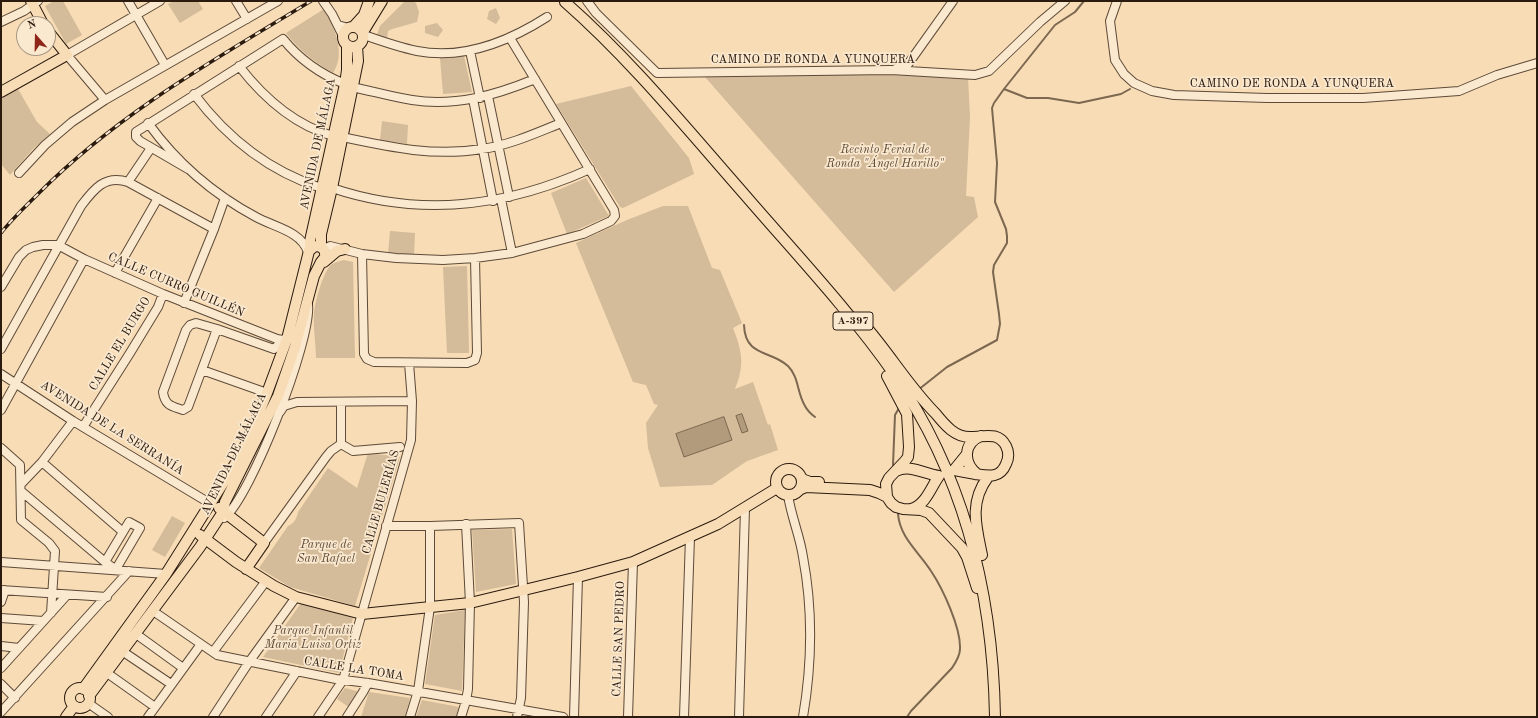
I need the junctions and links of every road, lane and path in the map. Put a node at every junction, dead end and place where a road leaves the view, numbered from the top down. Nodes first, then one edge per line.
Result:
1 (128, 1) edge
2 (160, 1) edge
3 (236, 1) edge
4 (278, 1) edge
5 (323, 1) edge
6 (369, 1) edge
7 (382, 1) edge
8 (587, 1) edge
9 (953, 1) edge
10 (1065, 1) edge
11 (1117, 1) edge
12 (34, 2) edge
13 (565, 2) dead end
14 (136, 15) junction
15 (40, 16) edge
16 (547, 17) dead end
17 (247, 19) junction
18 (1, 22) edge
19 (352, 34) junction
20 (510, 38) junction
21 (56, 41) edge
22 (470, 51) junction
23 (67, 55) junction
24 (1537, 63) edge
25 (165, 65) junction
26 (238, 66) junction
27 (891, 70) junction
28 (534, 79) junction
29 (349, 85) junction
30 (1, 92) edge
31 (194, 94) junction
32 (481, 98) junction
33 (105, 100) junction
34 (148, 123) junction
35 (561, 123) junction
36 (338, 136) junction
37 (498, 146) junction
38 (151, 148) junction
39 (483, 149) junction
40 (590, 169) junction
41 (188, 170) junction
42 (19, 173) dead end
43 (128, 182) junction
44 (327, 188) junction
45 (158, 198) junction
46 (225, 198) junction
47 (501, 199) junction
48 (769, 222) junction
49 (214, 229) junction
50 (58, 246) junction
51 (322, 248) junction
52 (345, 249) junction
53 (309, 252) junction
54 (512, 253) junction
55 (362, 254) junction
56 (798, 256) junction
57 (475, 258) junction
58 (84, 259) junction
59 (321, 262) junction
60 (115, 273) junction
61 (315, 273) junction
62 (1, 287) edge
63 (163, 294) junction
64 (308, 298) junction
65 (184, 303) junction
66 (217, 329) junction
67 (285, 340) junction
68 (1, 349) edge
69 (409, 362) junction
70 (202, 370) junction
71 (1, 374) edge
72 (16, 383) junction
73 (288, 389) junction
74 (267, 393) junction
75 (412, 401) junction
76 (298, 402) junction
77 (341, 402) junction
78 (1, 410) edge
79 (276, 419) junction
80 (73, 421) junction
81 (83, 426) junction
82 (983, 436) junction
83 (341, 444) junction
84 (400, 447) dead end
85 (1, 448) edge
86 (966, 454) junction
87 (42, 462) junction
88 (977, 474) junction
89 (892, 475) junction
90 (988, 477) junction
91 (802, 479) junction
92 (21, 488) junction
93 (778, 488) junction
94 (799, 490) junction
95 (788, 495) junction
96 (887, 497) junction
97 (210, 504) junction
98 (745, 508) junction
99 (909, 510) junction
100 (223, 516) junction
101 (466, 524) junction
102 (386, 526) junction
103 (430, 526) junction
104 (195, 528) junction
105 (123, 532) junction
106 (690, 537) junction
107 (204, 539) junction
108 (264, 543) junction
109 (1, 562) edge
110 (105, 562) junction
111 (633, 562) junction
112 (54, 566) junction
113 (116, 569) junction
114 (246, 569) junction
115 (129, 571) junction
116 (166, 574) junction
117 (578, 577) junction
118 (266, 581) junction
119 (3, 590) edge
120 (524, 590) junction
121 (52, 594) junction
122 (67, 595) junction
123 (107, 597) junction
124 (296, 597) junction
125 (1, 602) edge
126 (470, 603) junction
127 (430, 607) junction
128 (153, 611) junction
129 (51, 613) junction
130 (362, 614) junction
131 (1, 618) edge
132 (43, 621) junction
133 (136, 634) junction
134 (201, 644) junction
135 (1, 646) edge
136 (19, 648) junction
137 (122, 651) junction
138 (213, 652) junction
139 (249, 662) junction
140 (1, 668) edge
141 (183, 668) junction
142 (297, 671) junction
143 (107, 672) junction
144 (343, 680) junction
145 (368, 683) junction
146 (1, 684) edge
147 (171, 684) junction
148 (418, 691) junction
149 (87, 696) junction
150 (15, 698) junction
151 (466, 701) junction
152 (155, 707) junction
153 (1, 712) edge
154 (518, 713) edge
155 (70, 714) edge
156 (108, 717) edge
157 (148, 717) edge
158 (213, 717) edge
159 (266, 717) edge
160 (318, 717) edge
161 (347, 717) edge
162 (410, 717) edge
163 (461, 717) edge
164 (563, 717) edge
165 (574, 717) edge
166 (628, 717) edge
167 (684, 717) edge
168 (739, 717) edge
169 (803, 717) edge
170 (990, 717) edge
171 (996, 717) edge

1 - 14 street
2 - 14 street
3 - 17 street
4 - 17 street
5 - 19 street
6 - 19 main road
7 - 19 main road
8 - 27 street, CAMINO DE RONDA A YUNQUERA
9 - 27 street
10 - 27 street, CAMINO DE RONDA A YUNQUERA
11 - 24 street, CAMINO DE RONDA A YUNQUERA
12 - 15 main road
12 - 18 street
13 - 48 main road, A-397
14 - 23 street
14 - 25 street
16 - 20 street
17 - 25 street
19 - 22 street
19 - 29 main road, AVENIDA DE MÁLAGA
20 - 22 street
20 - 28 street
21 - 23 main road
22 - 32 street
23 - 30 main road
23 - 33 street
25 - 33 street
26 - 29 street
26 - 31 street
26 - 36 street
28 - 32 street
28 - 35 street
29 - 32 street
29 - 36 main road, AVENIDA DE MÁLAGA
31 - 34 street
31 - 44 street
32 - 37 street
32 - 39 street
33 - 42 street
34 - 38 street
34 - 41 street
35 - 37 street
35 - 40 street
36 - 39 street
36 - 44 main road, AVENIDA DE MÁLAGA
37 - 39 street
37 - 47 street
38 - 41 street
38 - 43 street
39 - 47 street
40 - 47 street
40 - 54 street
41 - 46 street
43 - 45 street
43 - 50 street
44 - 47 street
44 - 51 main road, AVENIDA DE MÁLAGA
44 - 53 main road, AVENIDA DE MÁLAGA
45 - 49 street
45 - 60 street
46 - 49 street
46 - 53 street
47 - 54 street
48 - 56 main road, A-397
48 - 89 main road
49 - 65 street
50 - 58 street, CALLE CURRO GUILLÉN
50 - 62 street
50 - 68 street
51 - 52 street
51 - 53 main road
51 - 59 main road
52 - 55 street
52 - 61 main road
53 - 59 main road
53 - 67 main road, AVENIDA DE MÁLAGA
54 - 57 street
55 - 57 street
55 - 69 street
56 - 82 main road
56 - 171 main road, A-397
57 - 69 street
58 - 60 street, CALLE CURRO GUILLÉN
58 - 72 street
59 - 61 main road, AVENIDA DE MÁLAGA
60 - 63 street, CALLE CURRO GUILLÉN
61 - 64 main road, AVENIDA DE MÁLAGA
63 - 65 street, CALLE CURRO GUILLÉN
63 - 81 street, CALLE EL BURGO
64 - 73 street
64 - 100 main road, AVENIDA DE MÁLAGA
65 - 67 street, CALLE CURRO GUILLÉN
66 - 67 street
66 - 70 street
66 - 70 street
67 - 74 main road, AVENIDA DE MÁLAGA
69 - 75 street, CALLE BULERÍAS
70 - 74 street
71 - 72 street, AVENIDA DE LA SERRANÍA
72 - 78 street
72 - 80 street, AVENIDA DE LA SERRANÍA
73 - 76 street
73 - 79 street
74 - 97 main road, AVENIDA DE MÁLAGA
75 - 77 street
75 - 102 street, CALLE BULERÍAS
76 - 77 street
76 - 79 street
77 - 83 street
79 - 100 street
80 - 81 street, AVENIDA DE LA SERRANÍA
80 - 87 street
81 - 97 street, AVENIDA DE LA SERRANÍA
82 - 86 main road
82 - 90 main road
83 - 84 street
83 - 108 street
85 - 92 street
86 - 88 main road
86 - 88 main road
87 - 92 street
87 - 105 street
88 - 90 main road
89 - 91 main road
89 - 96 main road
89 - 99 main road
90 - 171 main road
91 - 93 main road
91 - 94 main road
92 - 110 street
92 - 112 street
93 - 95 main road
93 - 98 main road
94 - 95 main road
94 - 96 main road
95 - 169 street
96 - 99 main road
97 - 100 main road
97 - 104 main road, AVENIDA DE MÁLAGA
98 - 106 main road
98 - 168 street
99 - 170 main road
100 - 107 main road, AVENIDA DE MÁLAGA
100 - 108 main road
101 - 103 street
101 - 120 street
101 - 126 street
102 - 103 street
102 - 130 street, CALLE BULERÍAS
103 - 127 street
104 - 107 main road
104 - 116 main road, AVENIDA DE MÁLAGA
105 - 110 street
105 - 113 street
106 - 111 main road
106 - 167 street
107 - 114 main road
107 - 128 main road, AVENIDA DE MÁLAGA
108 - 114 main road
109 - 112 street
110 - 113 street
111 - 117 main road
111 - 166 street, CALLE SAN PEDRO
112 - 113 street
112 - 121 street
113 - 115 street
114 - 118 main road
115 - 116 street
115 - 123 street
116 - 149 main road, AVENIDA DE MÁLAGA
117 - 120 main road
117 - 165 street
118 - 124 main road
118 - 138 street
119 - 121 street
119 - 125 street
120 - 126 main road
120 - 154 street
121 - 122 street
121 - 129 street
122 - 123 street
122 - 129 street
123 - 150 street
124 - 130 main road
124 - 139 street
126 - 127 main road
126 - 151 street
127 - 130 main road
127 - 148 street
128 - 133 main road, AVENIDA DE MÁLAGA
128 - 134 street, CALLE LA TOMA
129 - 132 street
130 - 144 street, CALLE BULERÍAS
131 - 132 street
132 - 136 street
133 - 137 main road, AVENIDA DE MÁLAGA
133 - 141 street
134 - 138 street, CALLE LA TOMA
134 - 141 street
135 - 136 street
136 - 140 street
137 - 143 main road, AVENIDA DE MÁLAGA
137 - 147 street
138 - 139 street, CALLE LA TOMA
139 - 142 street, CALLE LA TOMA
139 - 158 street
141 - 147 street
142 - 144 street, CALLE LA TOMA
142 - 159 street
143 - 149 main road, AVENIDA DE MÁLAGA
143 - 152 street
144 - 145 street, CALLE LA TOMA
144 - 160 street, CALLE BULERÍAS
145 - 148 street, CALLE LA TOMA
145 - 161 street
146 - 150 street
147 - 152 street
148 - 151 street, CALLE LA TOMA
148 - 162 street
149 - 155 main road
149 - 155 main road
149 - 156 street
150 - 153 street
151 - 154 street, CALLE LA TOMA
151 - 163 street
152 - 157 street
154 - 164 street, CALLE LA TOMA

